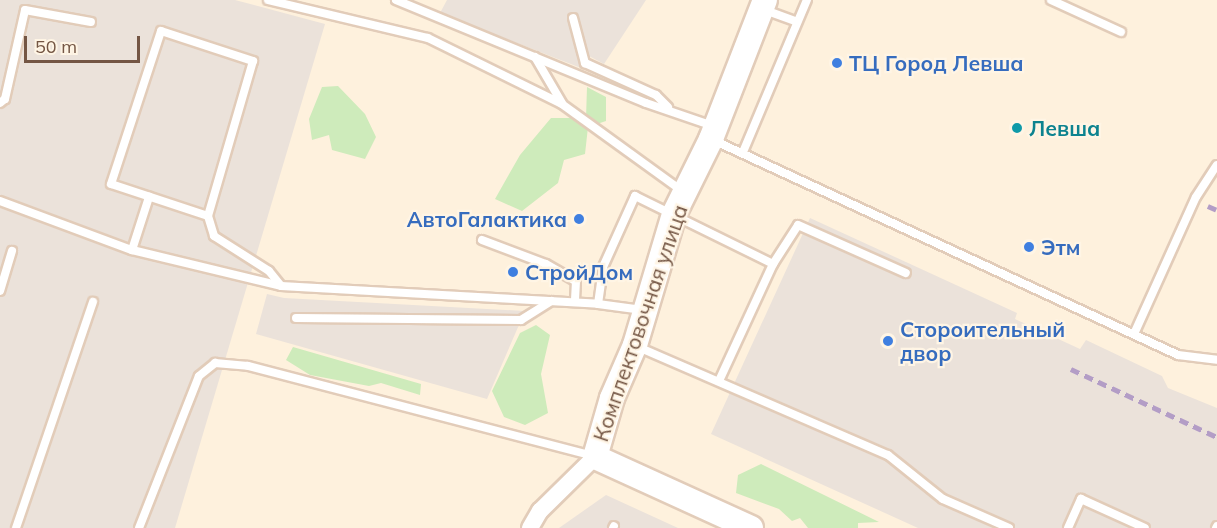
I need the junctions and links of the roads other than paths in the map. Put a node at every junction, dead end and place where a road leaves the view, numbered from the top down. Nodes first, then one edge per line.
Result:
1 (268, 0) edge
2 (396, 0) edge
3 (807, 0) edge
4 (1051, 0) edge
5 (764, 4) edge
6 (573, 18) dead end
7 (92, 22) dead end
8 (797, 22) junction
9 (1121, 32) dead end
10 (535, 57) junction
11 (0, 104) edge
12 (562, 104) junction
13 (668, 108) junction
14 (714, 133) junction
15 (743, 152) junction
16 (1217, 165) edge
17 (149, 197) junction
18 (0, 201) edge
19 (679, 203) junction
20 (208, 216) junction
21 (482, 240) dead end
22 (132, 250) junction
23 (12, 251) dead end
24 (774, 264) junction
25 (906, 273) dead end
26 (281, 286) junction
27 (0, 291) edge
28 (552, 301) junction
29 (93, 302) dead end
30 (575, 302) junction
31 (598, 304) junction
32 (643, 310) junction
33 (296, 318) dead end
34 (1134, 334) junction
35 (635, 345) junction
36 (1217, 360) edge
37 (719, 381) junction
38 (595, 457) junction
39 (16, 528) edge
40 (139, 528) edge
41 (530, 528) edge
42 (751, 528) edge
43 (1009, 528) edge
44 (1068, 528) edge
45 (1145, 528) edge

1 - 12 lane
2 - 10 lane
3 - 8 lane
4 - 9 lane
5 - 8 lane
5 - 14 street, Комплектовочная улица
6 - 13 lane
7 - 11 lane
8 - 15 lane
10 - 12 lane
10 - 13 lane
12 - 19 lane
13 - 14 lane
14 - 15 lane
14 - 19 street, Комплектовочная улица
15 - 34 lane
16 - 34 lane
17 - 20 lane
17 - 20 lane
17 - 22 lane
18 - 22 lane
19 - 24 lane
19 - 31 lane
19 - 32 street, Комплектовочная улица
20 - 26 lane
21 - 30 lane
22 - 26 lane
23 - 27 lane
24 - 25 lane
24 - 37 lane
26 - 28 lane
28 - 30 lane
28 - 33 lane
29 - 39 lane
30 - 31 lane
31 - 32 lane
32 - 35 street, Комплектовочная улица
34 - 36 lane
35 - 37 lane
35 - 38 street, Комплектовочная улица
37 - 43 lane
38 - 40 lane
38 - 41 street, Комплектовочная улица
38 - 42 street
44 - 45 lane

